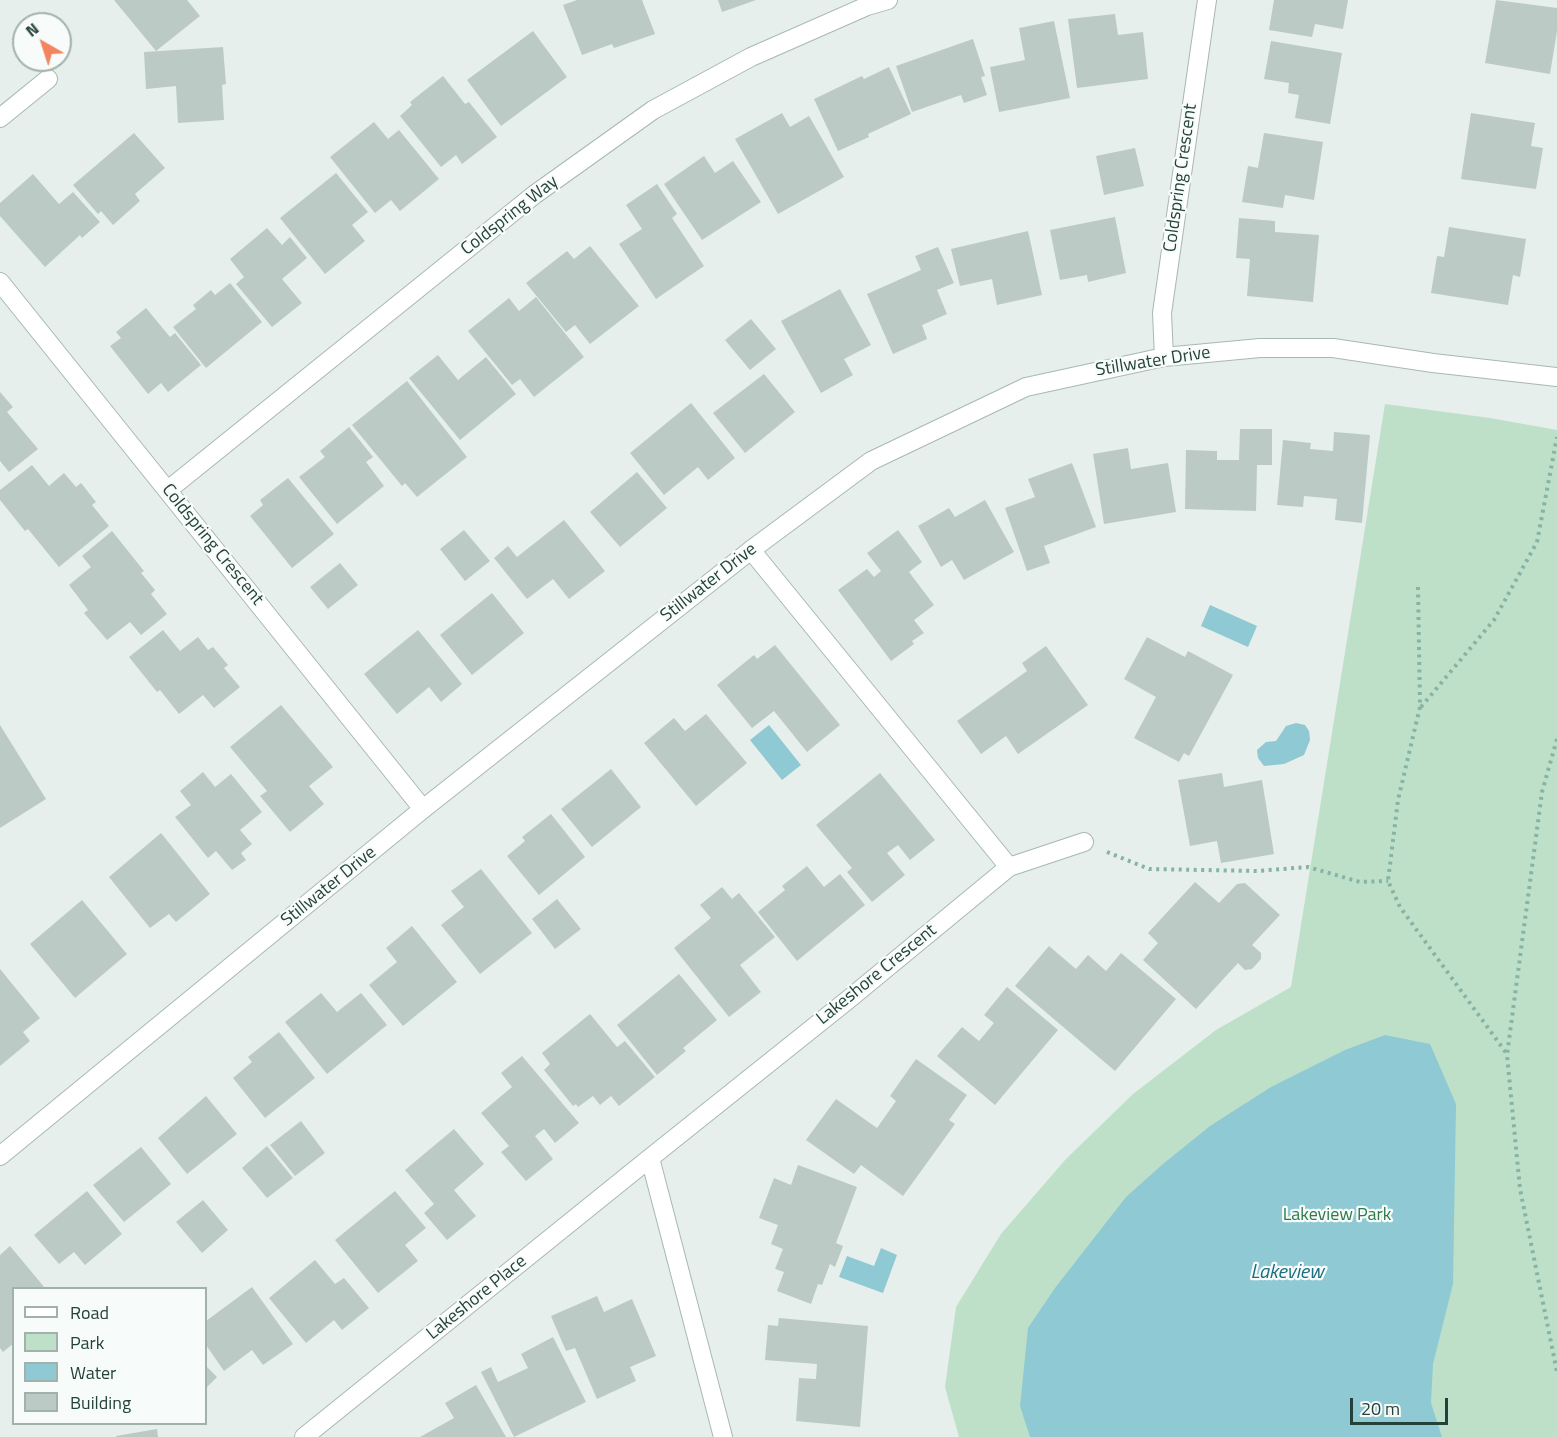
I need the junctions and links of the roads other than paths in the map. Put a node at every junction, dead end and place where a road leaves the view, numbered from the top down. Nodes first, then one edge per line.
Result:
1 (888, 0) edge
2 (1207, 0) edge
3 (866, 3) edge
4 (48, 79) dead end
5 (0, 118) edge
6 (0, 282) edge
7 (1164, 357) junction
8 (1557, 377) edge
9 (168, 490) junction
10 (751, 550) junction
11 (423, 809) junction
12 (1084, 842) road end
13 (1010, 867) junction
14 (0, 1156) edge
15 (650, 1158) junction
16 (304, 1437) edge
17 (723, 1437) edge

1 - 3 street, Coldspring Way
2 - 7 street, Coldspring Crescent
3 - 9 street, Coldspring Way
4 - 5 street
6 - 9 street, Coldspring Crescent
7 - 8 street, Stillwater Drive
7 - 10 street, Stillwater Drive
9 - 11 street, Coldspring Crescent
10 - 11 street, Stillwater Drive
10 - 13 street
11 - 14 street, Stillwater Drive
12 - 13 street
13 - 15 street, Lakeshore Crescent
15 - 16 street, Lakeshore Place
15 - 17 street

